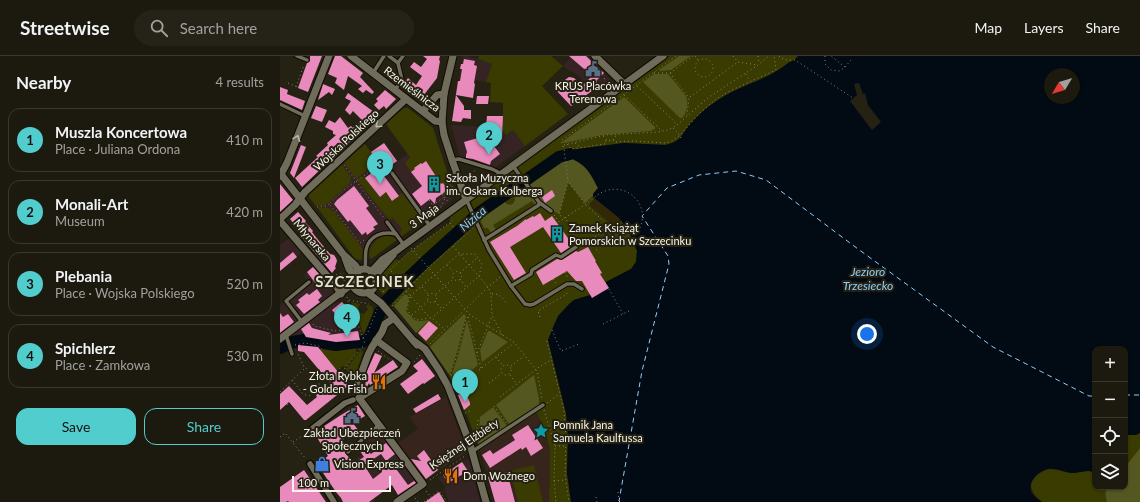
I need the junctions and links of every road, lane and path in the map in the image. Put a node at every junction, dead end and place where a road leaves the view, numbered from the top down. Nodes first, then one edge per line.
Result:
1 (297, 56) edge
2 (329, 56) edge
3 (352, 56) edge
4 (384, 56) edge
5 (389, 56) edge
6 (403, 56) edge
7 (453, 56) edge
8 (595, 56) edge
9 (663, 56) edge
10 (676, 56) edge
11 (694, 56) edge
12 (733, 56) edge
13 (758, 56) edge
14 (769, 56) edge
15 (774, 56) edge
16 (779, 56) edge
17 (825, 56) edge
18 (832, 56) edge
19 (306, 60) joint
20 (698, 60) junction
21 (851, 60) dead end
22 (738, 62) junction
23 (398, 63) junction
24 (759, 65) junction
25 (845, 67) junction
26 (373, 73) junction
27 (605, 73) dead end
28 (653, 73) junction
29 (670, 73) junction
30 (746, 73) junction
31 (750, 82) junction
32 (288, 83) dead end
33 (624, 84) junction
34 (637, 85) junction
35 (395, 90) junction
36 (602, 91) dead end
37 (444, 94) junction
38 (624, 94) junction
39 (689, 98) junction
40 (853, 98) dead end
41 (406, 99) junction
42 (280, 104) edge
43 (423, 111) junction
44 (305, 116) junction
45 (687, 116) junction
46 (442, 122) junction
47 (677, 125) junction
48 (673, 127) junction
49 (662, 131) junction
50 (617, 134) junction
51 (680, 135) junction
52 (602, 136) junction
53 (680, 138) dead end
54 (612, 140) junction
55 (608, 141) junction
56 (574, 142) junction
57 (567, 144) junction
58 (563, 146) junction
59 (580, 148) junction
60 (452, 160) junction
61 (342, 163) dead end
62 (477, 164) junction
63 (513, 166) junction
64 (373, 172) dead end
65 (392, 173) dead end
66 (280, 174) edge
67 (502, 174) junction
68 (355, 180) junction
69 (568, 182) junction
70 (471, 183) dead end
71 (453, 186) dead end
72 (364, 191) junction
73 (360, 194) dead end
74 (442, 194) dead end
75 (300, 198) junction
76 (444, 198) junction
77 (429, 200) dead end
78 (466, 200) junction
79 (329, 204) junction
80 (449, 204) dead end
81 (540, 204) junction
82 (585, 204) junction
83 (432, 206) junction
84 (316, 208) dead end
85 (338, 209) dead end
86 (551, 211) joint
87 (335, 212) junction
88 (450, 218) dead end
89 (565, 218) junction
90 (280, 220) edge
91 (387, 222) joint
92 (450, 223) junction
93 (477, 223) junction
94 (430, 226) junction
95 (453, 227) dead end
96 (610, 227) junction
97 (396, 234) junction
98 (594, 237) junction
99 (364, 240) dead end
100 (484, 240) junction
101 (627, 242) junction
102 (585, 243) junction
103 (404, 245) junction
104 (453, 246) junction
105 (576, 247) junction
106 (413, 250) junction
107 (599, 253) dead end
108 (459, 254) junction
109 (478, 258) junction
110 (447, 264) junction
111 (469, 265) junction
112 (428, 268) junction
113 (347, 270) dead end
114 (390, 270) junction
115 (365, 272) junction
116 (454, 272) junction
117 (565, 272) dead end
118 (460, 273) junction
119 (504, 274) junction
120 (435, 275) junction
121 (479, 276) junction
122 (397, 278) dead end
123 (454, 279) junction
124 (460, 279) junction
125 (553, 279) dead end
126 (555, 281) dead end
127 (309, 282) dead end
128 (605, 282) dead end
129 (345, 284) dead end
130 (571, 284) junction
131 (422, 286) junction
132 (445, 286) junction
133 (511, 286) junction
134 (562, 286) junction
135 (354, 287) junction
136 (467, 287) junction
137 (488, 287) junction
138 (582, 289) dead end
139 (371, 290) junction
140 (406, 291) junction
141 (383, 292) dead end
142 (341, 294) junction
143 (429, 294) junction
144 (491, 294) junction
145 (435, 295) junction
146 (410, 296) junction
147 (348, 297) dead end
148 (455, 298) junction
149 (348, 300) junction
150 (429, 300) junction
151 (435, 301) junction
152 (372, 303) dead end
153 (507, 304) dead end
154 (380, 305) junction
155 (392, 306) dead end
156 (420, 308) junction
157 (442, 309) junction
158 (465, 310) junction
159 (630, 310) dead end
160 (623, 314) junction
161 (470, 315) junction
162 (492, 315) junction
163 (412, 316) junction
164 (468, 317) junction
165 (540, 317) dead end
166 (394, 318) junction
167 (431, 318) junction
168 (310, 320) dead end
169 (302, 322) junction
170 (603, 324) dead end
171 (488, 327) junction
172 (359, 328) junction
173 (444, 330) junction
174 (552, 330) dead end
175 (502, 335) junction
176 (285, 338) edge
177 (363, 339) junction
178 (378, 341) junction
179 (546, 341) dead end
180 (514, 342) junction
181 (364, 343) dead end
182 (579, 344) dead end
183 (292, 345) junction
184 (366, 346) dead end
185 (427, 347) dead end
186 (323, 350) dead end
187 (477, 352) junction
188 (298, 353) dead end
189 (292, 354) dead end
190 (419, 355) dead end
191 (496, 356) junction
192 (525, 356) junction
193 (394, 358) dead end
194 (552, 359) junction
195 (410, 366) dead end
196 (503, 366) junction
197 (304, 367) junction
198 (510, 367) junction
199 (339, 368) dead end
200 (481, 368) junction
201 (535, 369) junction
202 (479, 370) dead end
203 (342, 372) junction
204 (502, 373) junction
205 (509, 374) junction
206 (461, 379) dead end
207 (291, 380) junction
208 (489, 383) dead end
209 (517, 384) junction
210 (358, 385) joint
211 (280, 392) edge
212 (560, 394) junction
213 (500, 397) dead end
214 (356, 399) junction
215 (287, 404) dead end
216 (543, 405) junction
217 (494, 406) dead end
218 (289, 407) dead end
219 (470, 411) dead end
220 (464, 413) dead end
221 (478, 418) dead end
222 (379, 425) junction
223 (509, 427) junction
224 (308, 432) joint
225 (280, 437) edge
226 (477, 441) dead end
227 (292, 442) junction
228 (555, 446) junction
229 (566, 446) junction
230 (472, 451) junction
231 (348, 452) dead end
232 (310, 464) joint
233 (566, 480) junction
234 (554, 482) junction
235 (425, 487) junction
236 (618, 492) dead end
237 (596, 497) dead end
238 (415, 498) dead end
239 (431, 498) junction
240 (334, 502) edge
241 (398, 502) edge
242 (418, 502) edge
243 (424, 502) edge
244 (447, 502) edge
245 (486, 502) edge
246 (556, 502) edge
247 (569, 502) edge
248 (597, 502) edge
249 (620, 502) edge

1 - 19 lane
2 - 44 street
3 - 26 street, Rzemieślnicza
4 - 26 lane
5 - 23 lane
6 - 23 lane
7 - 37 street
8 - 33 street
9 - 33 street, 3 Maja
10 - 28 path
11 - 20 path
11 - 29 path
12 - 22 path
13 - 24 path
14 - 24 path
15 - 31 path
16 - 40 path
17 - 25 path
18 - 25 path
19 - 32 path
20 - 20 path
21 - 25 path
22 - 24 path
22 - 39 path
23 - 35 lane
24 - 30 path
26 - 35 street, Rzemieślnicza
27 - 36 path
28 - 29 path
28 - 34 path
29 - 39 path
30 - 31 path
30 - 45 path
31 - 51 path
33 - 63 street, 3 Maja
34 - 38 path
34 - 47 path
35 - 41 street, Rzemieślnicza
37 - 43 street
37 - 46 street
38 - 49 path
38 - 58 path
39 - 45 path
41 - 43 street, Rzemieślnicza
41 -> 75 street, Wojska Polskiego
42 - 44 lane
43 - 46 street, Rzemieślnicza
66 -> 44 street
45 - 47 path
46 - 60 street
47 - 48 path
48 - 49 path
48 - 51 path
49 - 50 path
50 - 52 path
50 - 54 path
51 - 53 path
51 - 54 path
52 - 55 path
52 - 56 path
54 - 55 path
55 - 59 path
56 - 57 path
56 - 59 path
57 - 58 path
57 - 59 path
58 - 69 path
60 - 62 lane
60 - 78 street
61 - 68 path
62 - 67 lane
62 - 70 path
63 - 67 street, 3 Maja
63 - 81 lane
64 - 68 path
65 - 94 lane
66 - 75 street
67 - 78 street, 3 Maja
68 - 72 path
68 - 79 path
69 - 82 path
69 - 89 path
71 - 76 path
72 - 73 path
72 - 91 path
74 - 76 path
75 - 90 street, Wojska Polskiego
75 - 115 street
76 - 80 path
76 - 83 path
76 - 83 path
77 - 83 path
78 - 93 lane
78 - 94 street, 3 Maja
79 - 84 path
79 - 87 path
81 - 86 lane
81 - 100 lane
82 - 89 path
82 - 96 path
82 - 101 path
85 - 87 path
86 - 89 path
87 - 99 path
88 - 92 path
89 - 105 path
90 - 142 street, Młynarska
91 - 97 lane
92 - 95 path
92 - 106 path
93 - 100 lane
93 - 104 path
94 - 103 street, 3 Maja
96 - 98 path
96 - 101 path
97 - 103 lane
97 - 115 lane
98 - 101 path
98 - 102 path
100 - 119 lane
102 - 105 path
102 - 107 path
103 - 115 street, 3 Maja
104 - 108 path
104 - 112 path
105 - 133 lane
106 - 112 path
106 - 114 path
108 - 109 path
108 - 110 path
108 - 111 path
109 - 111 path
109 - 121 path
110 - 116 path
110 - 120 path
111 - 118 path
111 - 121 path
112 - 120 path
112 - 140 path
113 - 129 path
114 - 122 path
114 - 141 path
115 - 135 street
115 - 139 street
116 - 118 path
116 - 123 path
117 - 130 path
118 - 124 path
119 - 133 lane
119 - 137 path
120 - 131 path
120 - 132 path
121 - 136 path
121 - 137 path
123 - 124 path
123 - 132 path
124 - 136 path
125 - 126 path
127 - 169 lane
128 - 160 path
130 - 134 lane
130 - 138 lane
131 - 143 path
131 - 146 path
132 - 145 path
132 - 148 path
133 - 134 lane
134 - 165 path
135 - 139 street
135 - 142 street
136 - 148 path
137 - 144 path
137 - 158 path
139 - 154 street
140 - 146 path
140 - 155 path
142 - 169 street
143 - 145 path
143 - 150 path
144 - 153 path
144 - 162 path
145 - 151 path
146 - 156 path
146 - 163 path
147 - 149 path
148 - 157 path
148 - 158 path
149 - 152 path
149 - 172 path
150 - 151 path
150 - 156 path
151 - 157 path
154 - 166 street
154 - 177 path
156 - 163 path
156 - 167 path
157 - 167 path
158 - 161 path
158 - 173 path
159 - 160 path
160 - 170 path
161 - 164 path
161 - 171 path
162 - 171 path
162 - 175 path
163 - 167 path
164 - 187 path
164 - 206 path
166 - 178 street
166 - 230 street
167 - 173 path
168 - 172 path
169 - 176 street
171 - 175 path
171 - 187 path
172 - 177 path
173 - 185 path
174 - 182 path
175 - 180 path
176 - 183 lane
177 - 181 path
178 - 193 path
178 - 210 street
178 - 214 street
179 - 194 path
180 - 191 path
180 - 192 path
183 - 186 path
183 - 189 lane
184 - 203 path
187 - 200 path
188 - 197 path
190 - 195 path
191 - 196 path
191 - 200 path
192 - 198 path
192 - 201 path
194 - 201 path
194 - 212 path
196 - 198 path
196 - 204 path
197 - 207 path
197 - 207 path
198 - 205 path
199 - 203 path
200 - 202 path
201 - 209 path
201 - 216 path
203 - 210 path
204 - 205 path
204 - 208 path
205 - 209 path
207 - 211 path
209 - 213 path
212 - 216 path
212 - 229 path
214 - 222 street
214 - 224 street
215 - 218 path
216 - 223 lane, Księżnej Elżbiety
216 - 228 path
217 - 223 path
219 - 220 path
221 - 226 path
222 - 231 lane
222 - 235 street
223 - 230 lane, Księżnej Elżbiety
224 - 227 path
225 - 227 path
227 - 232 path
228 - 229 path
228 - 234 path
229 - 233 path
230 - 235 path, Księżnej Elżbiety
230 - 245 street
232 - 240 street
233 - 234 path
233 - 247 path
234 - 246 path
235 - 239 path
235 - 241 street, Księżnej Elżbiety
236 - 249 path
237 - 248 path
238 - 242 path
239 - 243 path
239 - 244 path

